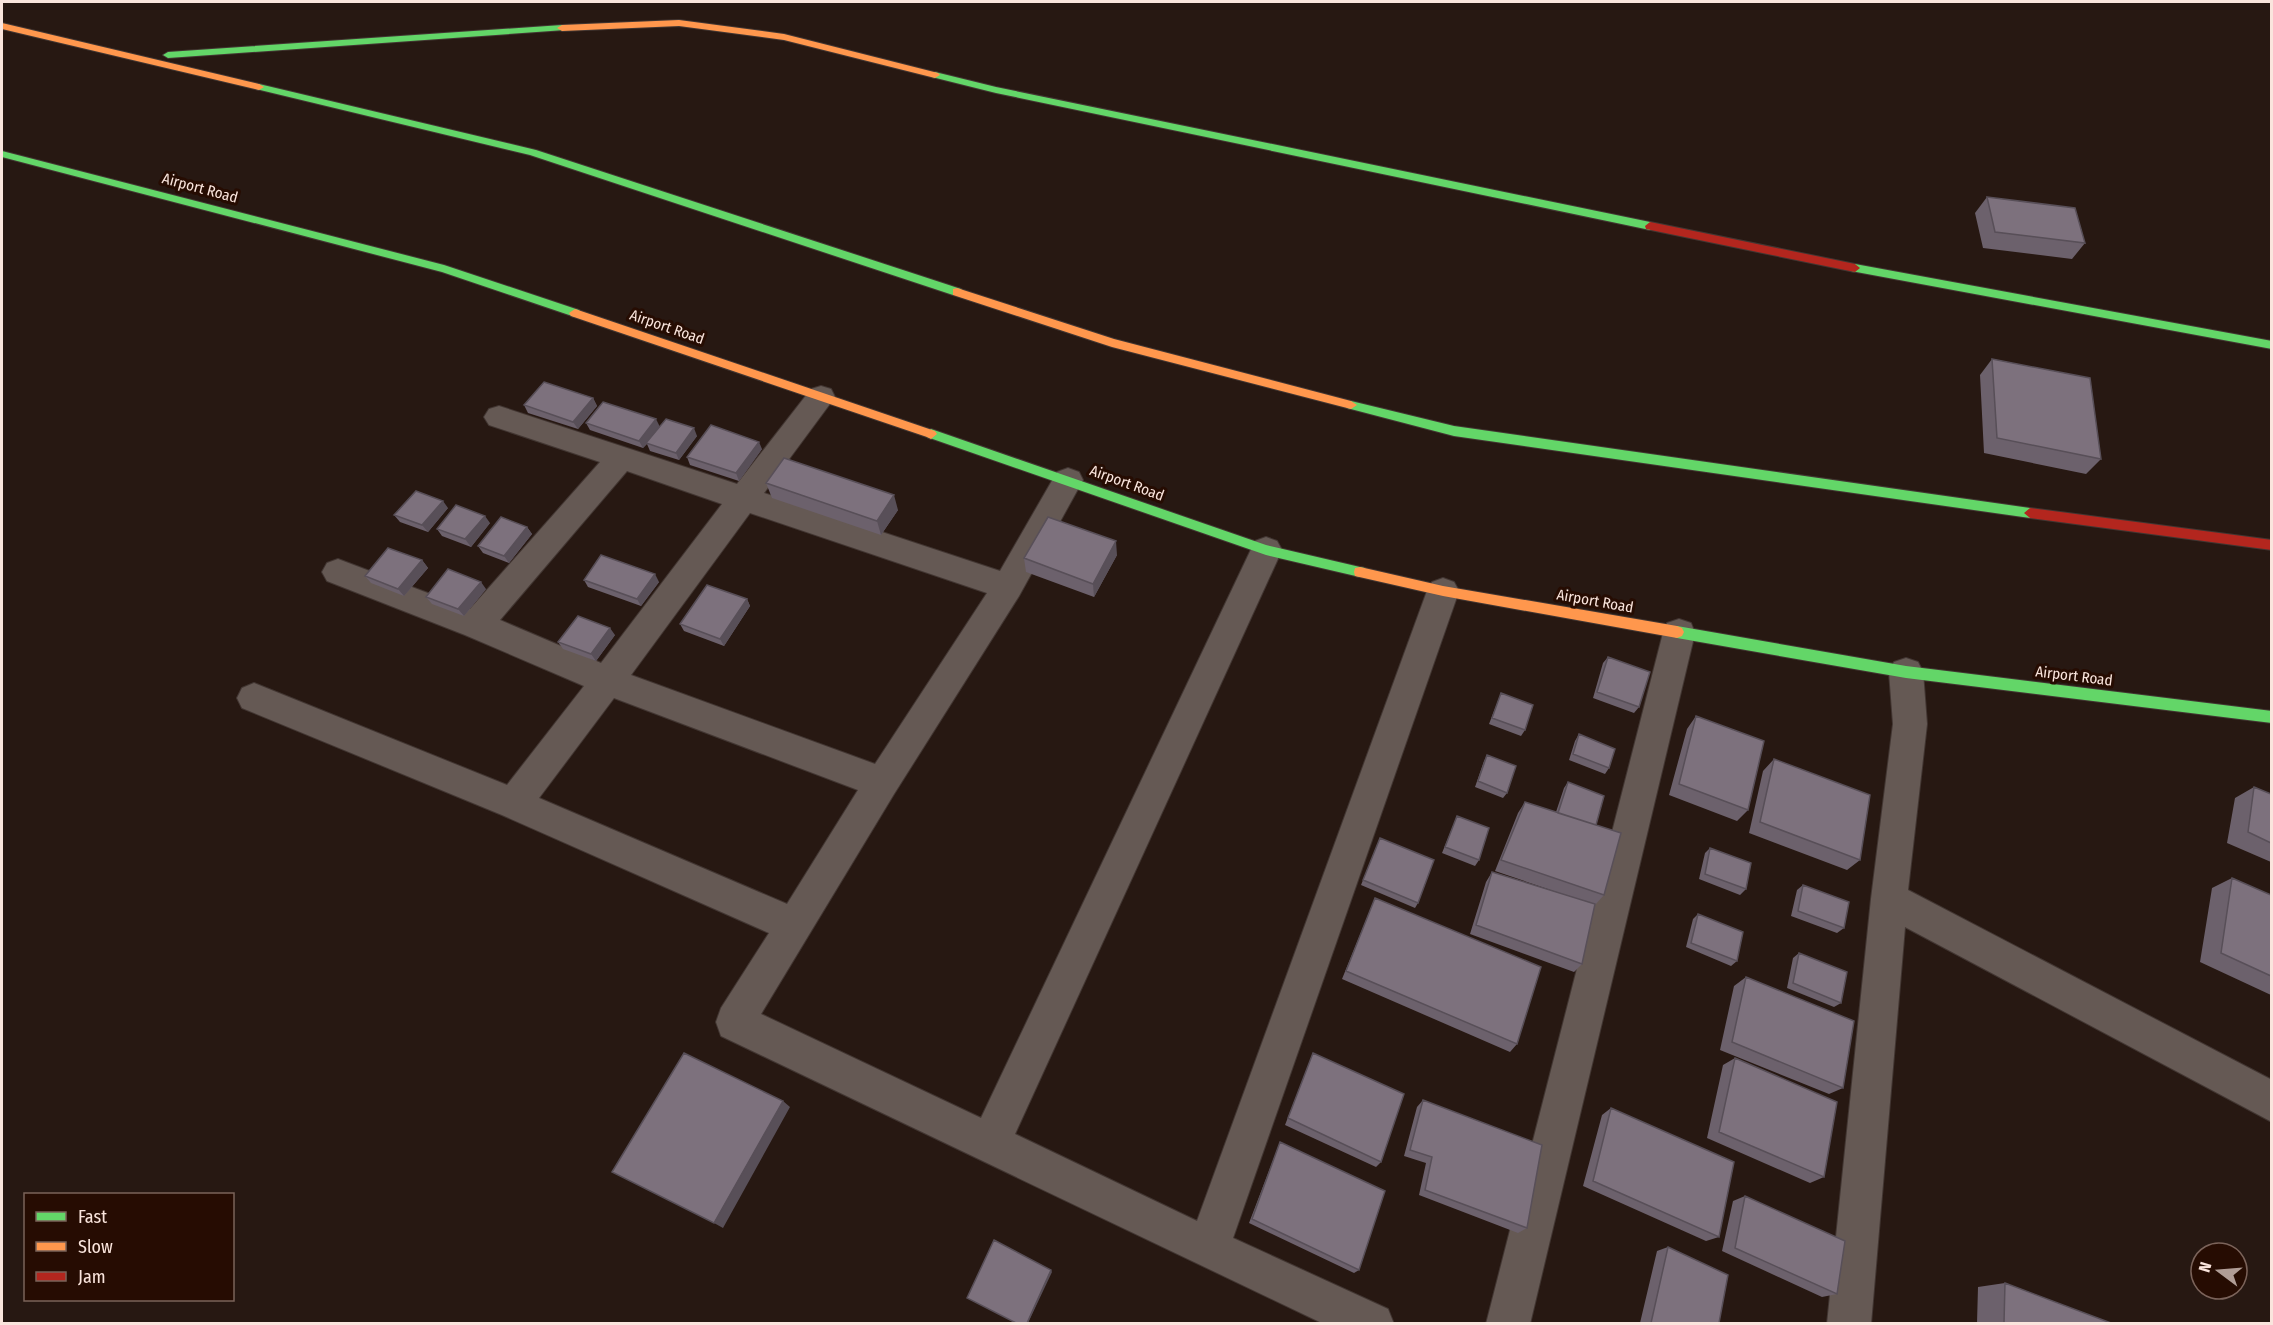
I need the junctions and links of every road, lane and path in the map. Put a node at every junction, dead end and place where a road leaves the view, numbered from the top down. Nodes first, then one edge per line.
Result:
1 (2, 26) edge
2 (134, 57) junction
3 (2, 154) edge
4 (2271, 345) edge
5 (821, 397) junction
6 (499, 417) dead end
7 (621, 458) junction
8 (1068, 480) junction
9 (742, 498) junction
10 (2271, 545) edge
11 (1266, 550) junction
12 (338, 573) dead end
13 (1008, 587) junction
14 (1443, 591) junction
15 (476, 625) junction
16 (1679, 633) junction
17 (1906, 672) junction
18 (608, 681) junction
19 (254, 698) dead end
20 (2271, 717) edge
21 (882, 783) junction
22 (514, 804) junction
23 (1889, 899) junction
24 (793, 925) junction
25 (2271, 1102) edge
26 (990, 1143) junction
27 (1208, 1248) junction
28 (1373, 1323) edge
29 (1508, 1323) edge
30 (1849, 1323) edge

1 - 2 main road
2 - 4 main road
2 - 10 main road
3 - 5 main road, Airport Road
5 - 8 main road, Airport Road
5 - 9 street
6 - 7 street
7 - 9 street
7 - 15 street
8 - 11 main road, Airport Road
8 - 13 street
9 - 13 street
9 - 18 street
11 - 14 main road, Airport Road
11 - 26 street
12 - 15 street
13 - 21 street
14 - 16 main road, Airport Road
14 - 27 street
15 - 18 street
16 - 17 main road, Airport Road
16 - 29 street
17 - 20 main road, Airport Road
17 - 23 street
18 - 21 street
18 - 22 street
19 - 22 street
21 - 24 street
22 - 24 street
23 - 25 street
23 - 30 street
24 - 26 street
26 - 27 street
27 - 28 street

